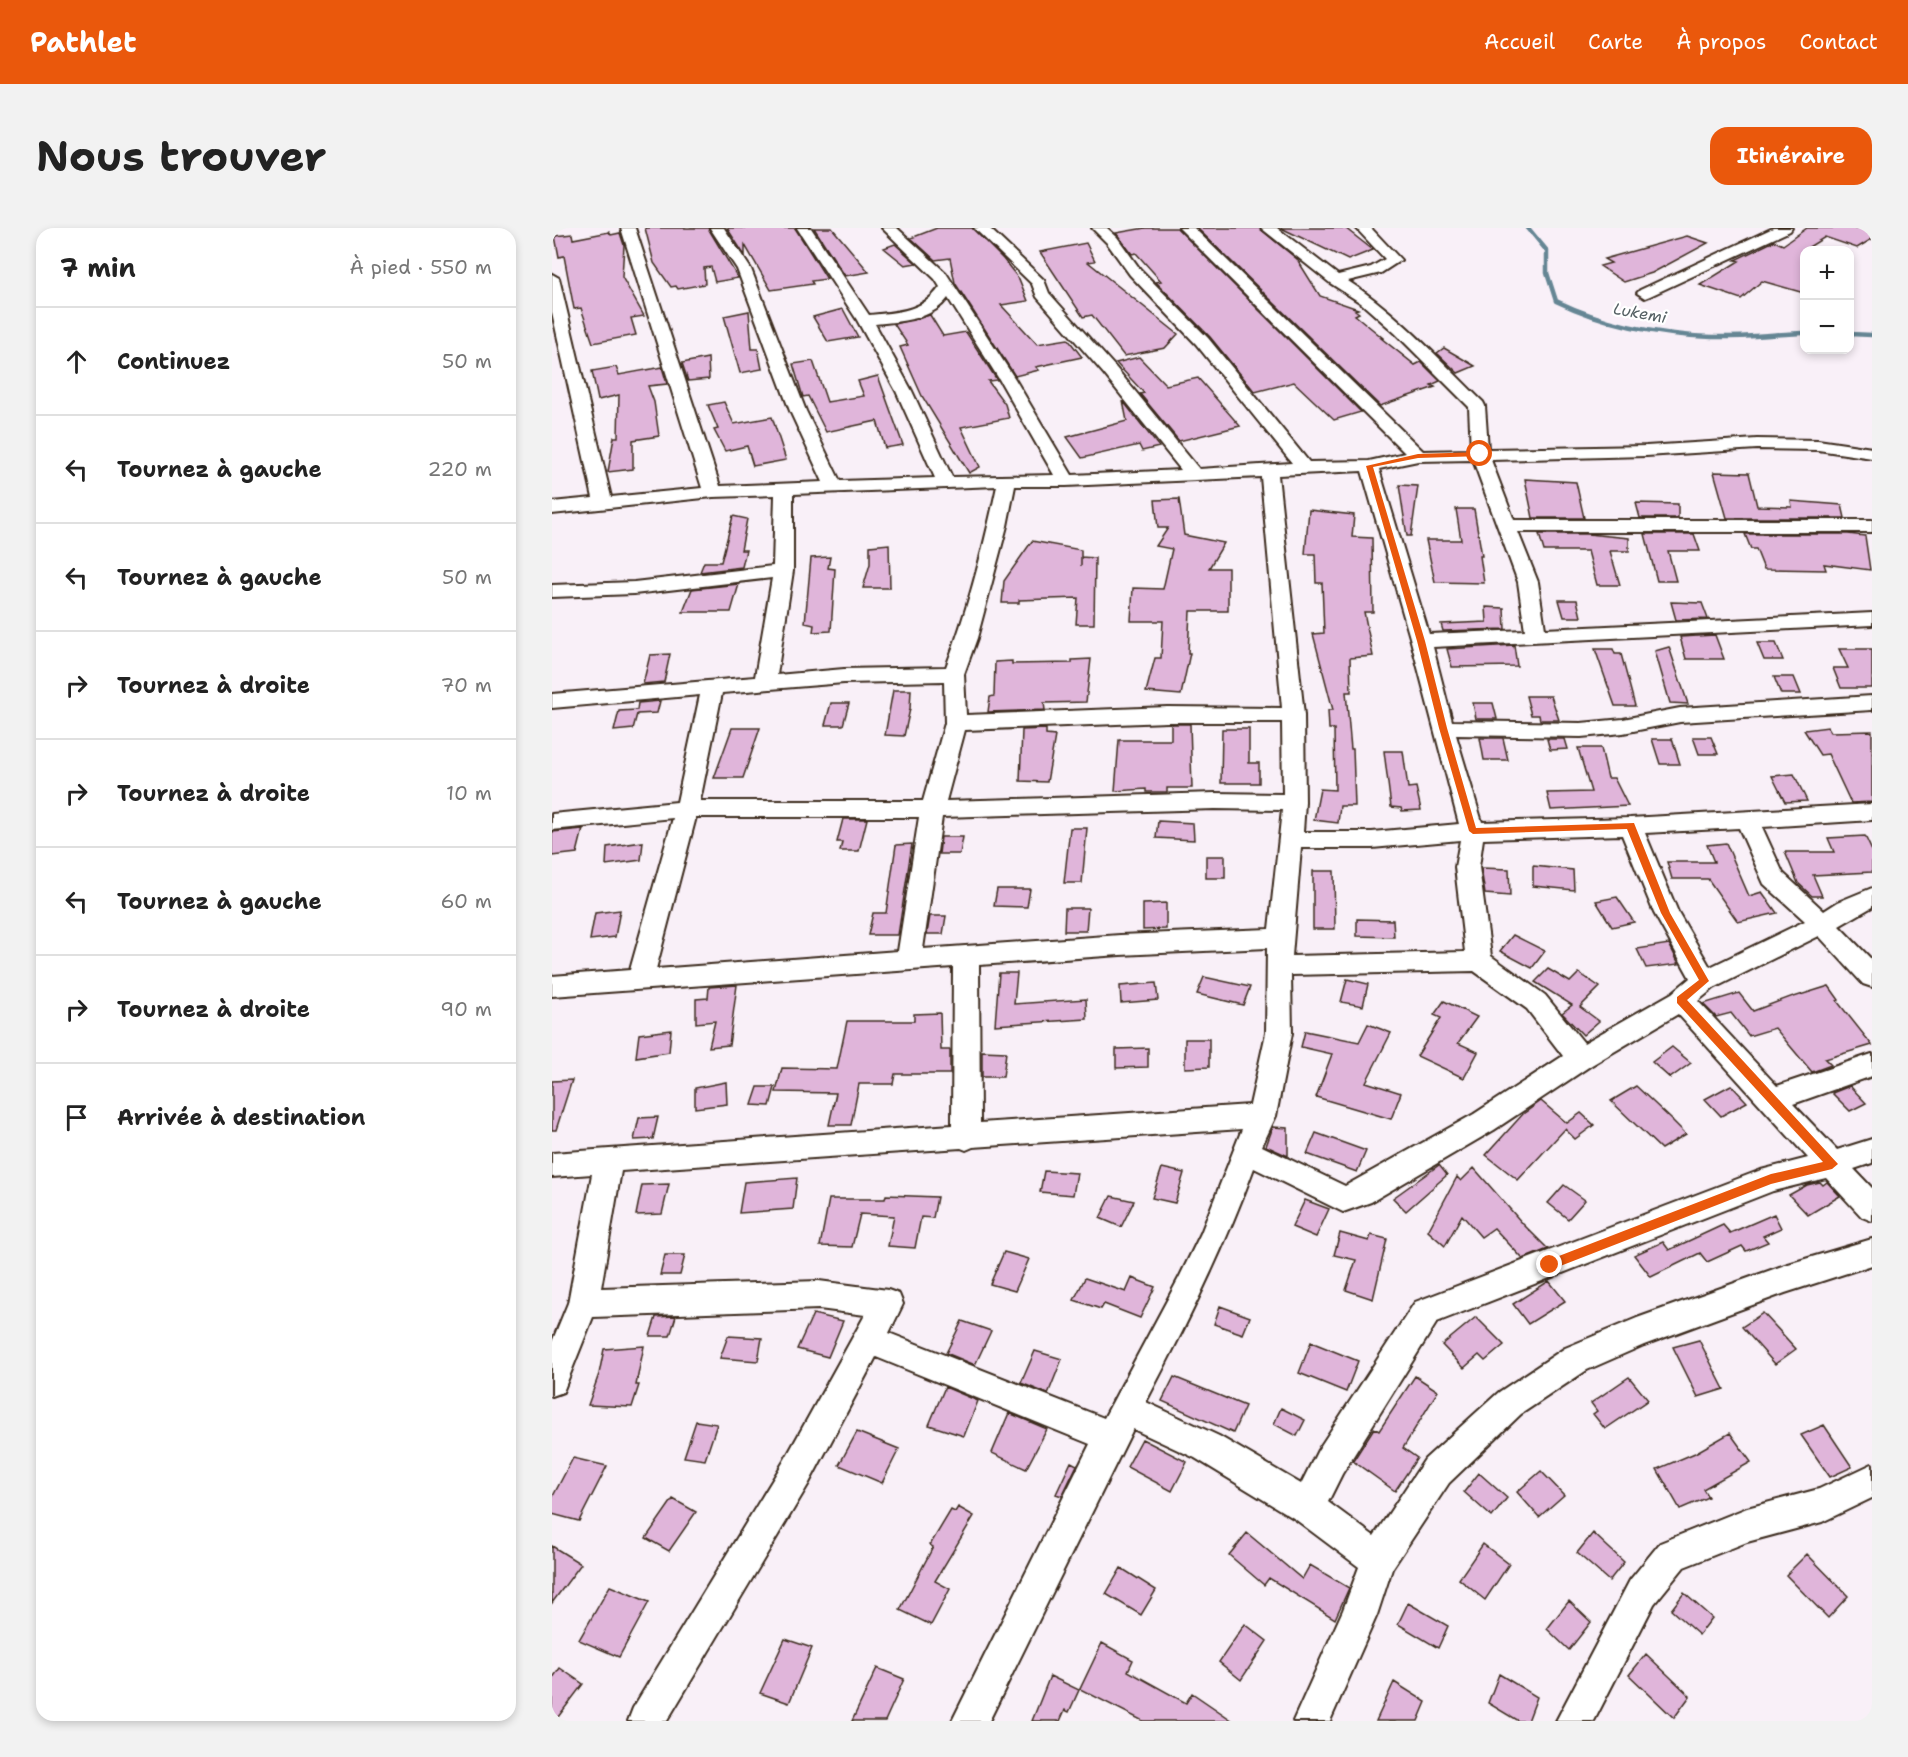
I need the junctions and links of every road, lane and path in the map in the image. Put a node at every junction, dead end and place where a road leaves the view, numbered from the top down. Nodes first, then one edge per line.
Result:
1 (628, 228) edge
2 (717, 228) edge
3 (804, 228) edge
4 (889, 228) edge
5 (981, 228) edge
6 (1099, 228) edge
7 (1186, 228) edge
8 (1268, 228) edge
9 (1363, 228) edge
10 (1785, 228) edge
11 (552, 278) edge
12 (1335, 280) junction
13 (947, 288) junction
14 (1645, 293) dead end
15 (865, 320) junction
16 (1872, 453) edge
17 (1480, 454) junction
18 (1418, 456) junction
19 (1369, 466) junction
20 (1305, 467) junction
21 (1269, 471) junction
22 (1195, 476) junction
23 (1007, 480) junction
24 (1066, 481) junction
25 (946, 483) junction
26 (834, 487) junction
27 (784, 490) junction
28 (713, 492) junction
29 (603, 503) junction
30 (552, 508) edge
31 (1508, 526) junction
32 (1872, 526) edge
33 (783, 572) junction
34 (552, 591) edge
35 (1872, 619) edge
36 (1536, 634) junction
37 (1421, 641) junction
38 (954, 674) junction
39 (765, 683) junction
40 (712, 688) junction
41 (552, 701) edge
42 (1872, 703) edge
43 (1293, 715) junction
44 (956, 723) junction
45 (1443, 728) junction
46 (1294, 802) junction
47 (687, 809) junction
48 (932, 809) junction
49 (1872, 812) edge
50 (1747, 820) junction
51 (552, 822) edge
52 (1630, 826) junction
53 (1473, 831) junction
54 (1289, 840) junction
55 (1872, 897) edge
56 (1821, 926) junction
57 (1281, 938) junction
58 (966, 957) junction
59 (909, 960) junction
60 (1479, 962) junction
61 (1278, 966) junction
62 (1872, 977) edge
63 (640, 979) junction
64 (1705, 981) junction
65 (552, 986) edge
66 (1681, 1000) junction
67 (1581, 1058) junction
68 (1872, 1065) edge
69 (1771, 1100) junction
70 (1262, 1116) junction
71 (966, 1138) junction
72 (1246, 1151) junction
73 (1872, 1151) edge
74 (609, 1160) junction
75 (1832, 1164) junction
76 (552, 1166) edge
77 (1872, 1208) edge
78 (1872, 1252) edge
79 (583, 1303) junction
80 (868, 1339) junction
81 (552, 1381) edge
82 (1118, 1423) junction
83 (1872, 1481) edge
84 (1307, 1507) junction
85 (1378, 1560) junction
86 (646, 1721) edge
87 (970, 1721) edge
88 (1311, 1721) edge
89 (1574, 1721) edge

1 - 28 street
2 - 26 street
3 - 15 street
4 - 13 street
5 - 22 street
6 - 20 street
7 - 18 street
8 - 12 street
9 - 12 street
10 - 14 street
11 - 29 street
12 - 17 street
13 - 15 street
13 - 24 street
15 - 25 street
16 - 17 street
17 - 18 street
17 - 31 street
18 - 19 street
19 - 20 street
19 - 37 street
20 - 21 street
21 - 22 street
21 - 43 street
22 - 24 street
23 - 24 street
23 - 25 street
23 - 38 street
25 - 26 street
26 - 27 street
27 - 28 street
27 - 33 street
28 - 29 street
29 - 30 street
31 - 32 street
31 - 36 street
33 - 34 street
33 - 39 street
35 - 36 street
36 - 37 street
37 - 45 street
38 - 39 street
38 - 44 street
39 - 40 street
40 - 41 street
40 - 47 street
42 - 45 street
43 - 44 street
43 - 46 street
44 - 48 street
45 - 53 street
46 - 48 street
46 - 54 street
47 - 48 street
47 - 51 street
47 - 63 street
48 - 59 street
49 - 50 street
50 - 52 street
50 - 56 street
52 - 53 street
52 - 64 street
53 - 54 street
53 - 60 street
54 - 57 street
55 - 56 street
56 - 62 street
56 - 64 street
57 - 58 street
57 - 61 street
58 - 59 street
58 - 71 street
59 - 63 street
60 - 61 street
60 - 67 street
61 - 70 street
63 - 65 street
64 - 66 street
66 - 67 street
66 - 69 street
67 - 72 street
68 - 69 street
69 - 75 street
70 - 71 street
70 - 72 street
71 - 74 street
72 - 82 street
73 - 75 street
74 - 76 street
74 - 79 street
75 - 77 street
75 - 84 street
78 - 85 street
79 - 80 street
79 - 81 street
80 - 82 street
80 - 86 street
82 - 84 street
82 - 87 street
83 - 89 street
84 - 85 street
85 - 88 street

